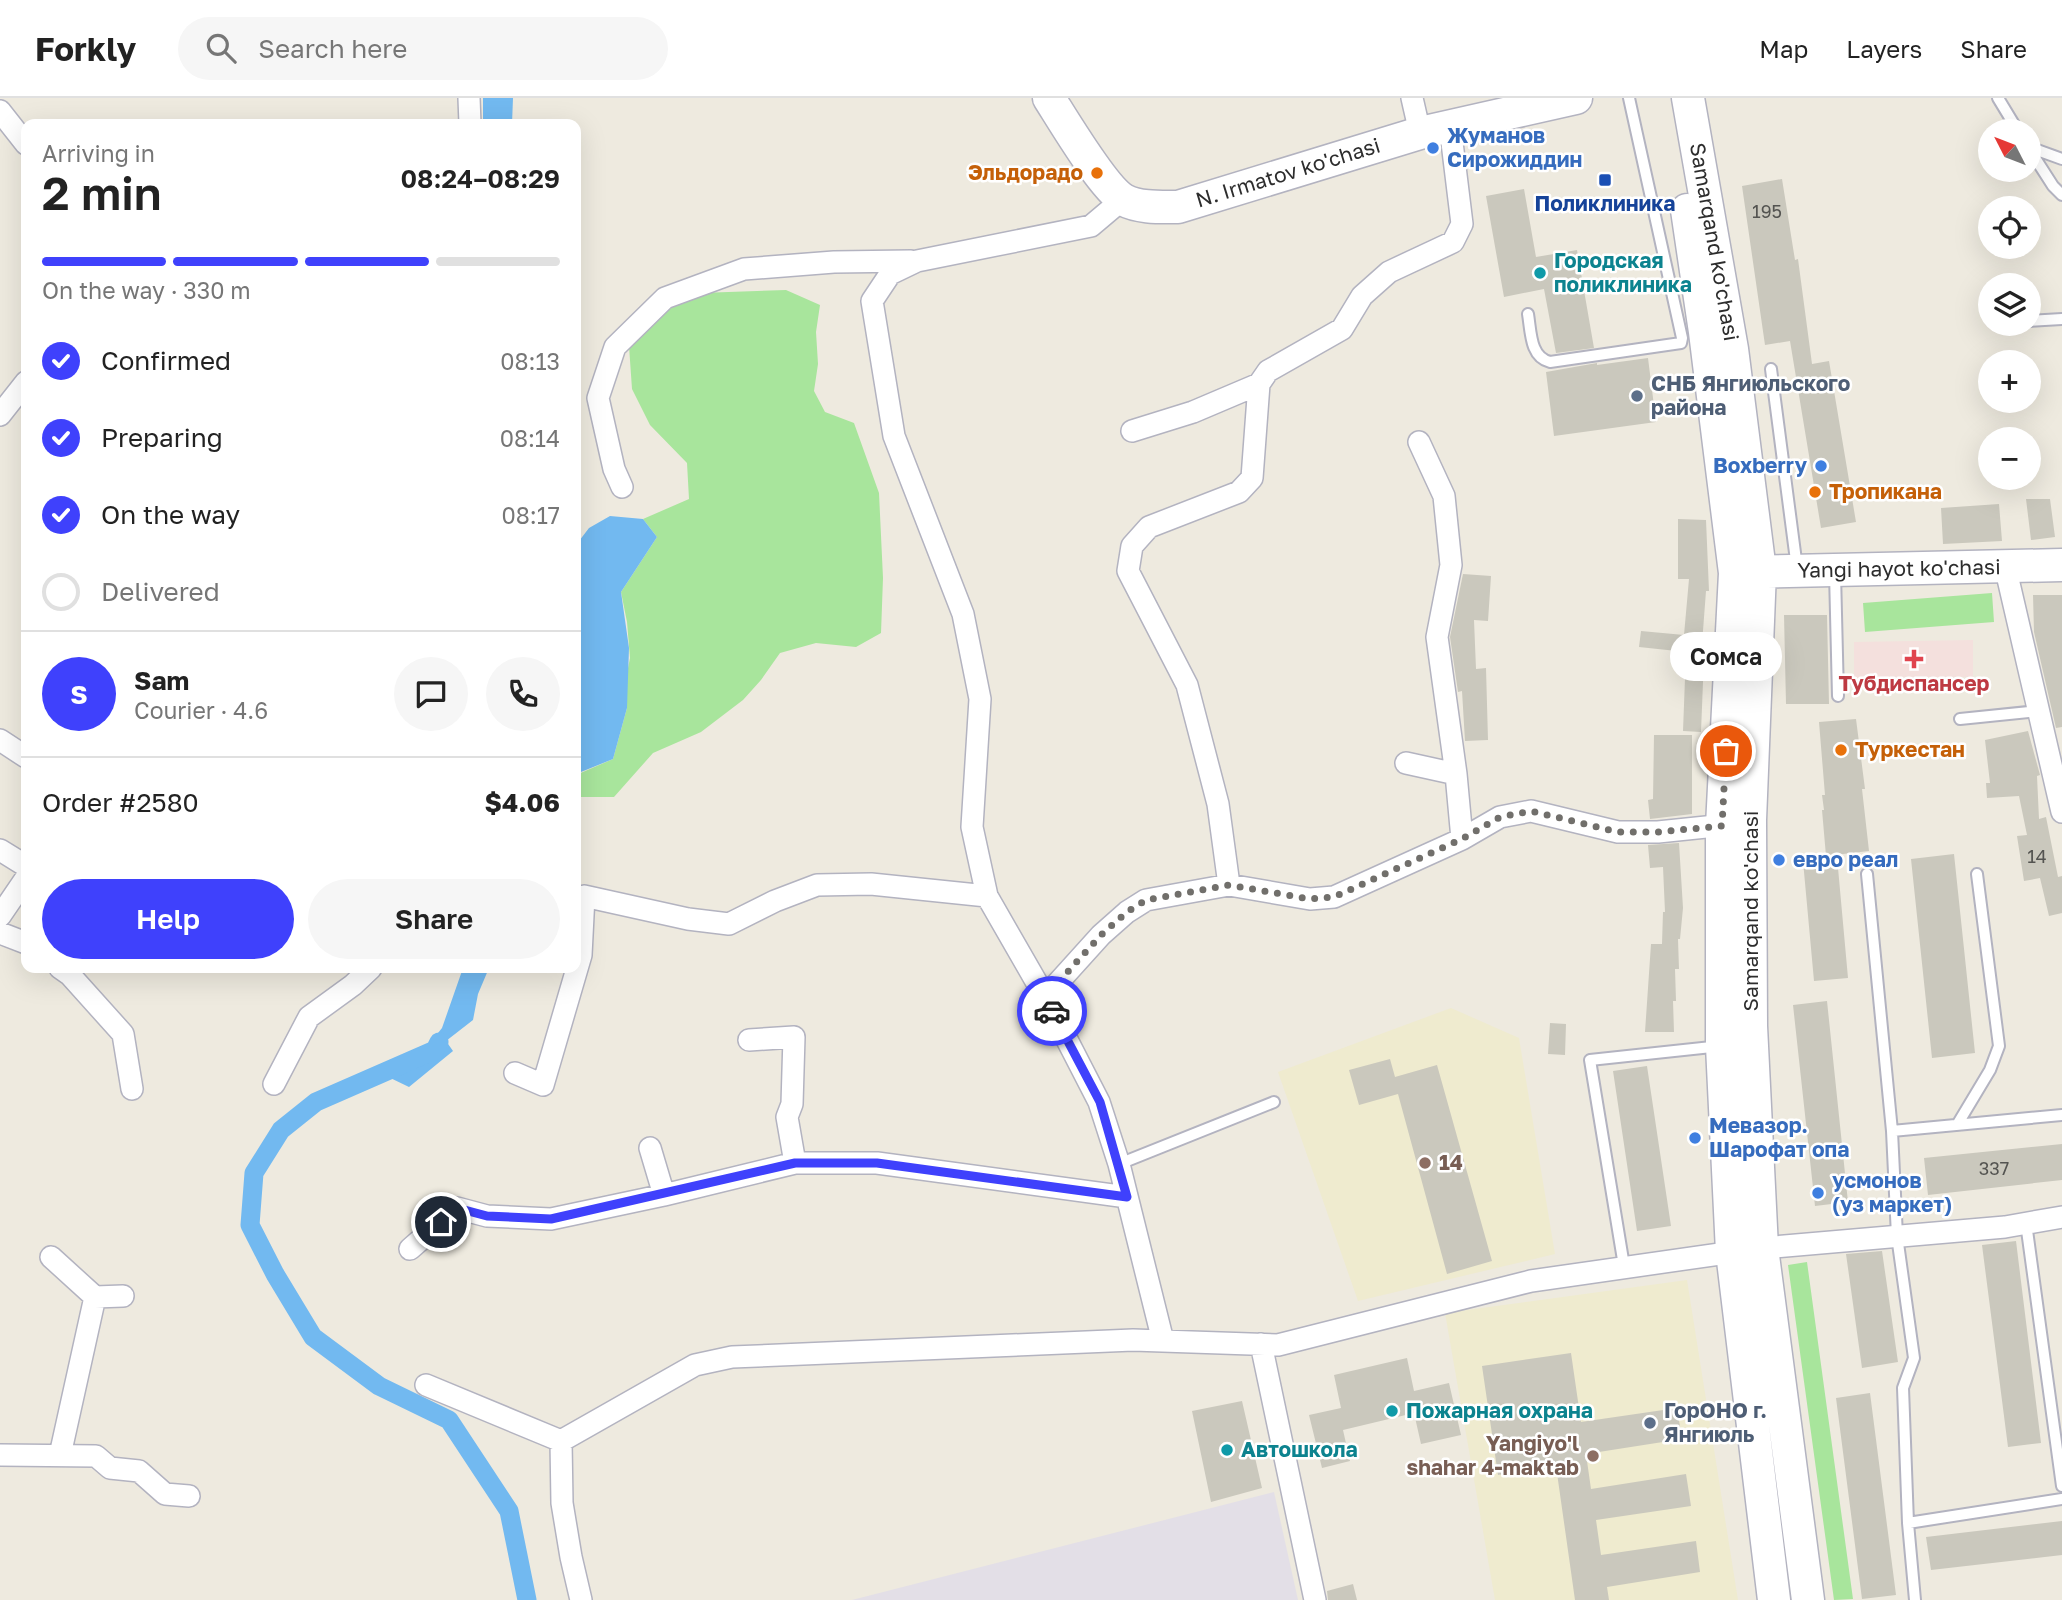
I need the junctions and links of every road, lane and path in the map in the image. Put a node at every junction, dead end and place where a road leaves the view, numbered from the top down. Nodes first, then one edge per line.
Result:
1 (469, 98) edge
2 (1048, 98) edge
3 (1412, 98) edge
4 (1576, 98) edge
5 (1629, 98) edge
6 (1670, 98) edge
7 (1688, 98) edge
8 (1998, 98) edge
9 (0, 111) edge
10 (470, 119) edge
11 (2011, 119) edge
12 (1435, 129) junction
13 (21, 138) edge
14 (2041, 152) edge
15 (2062, 159) edge
16 (2041, 167) edge
17 (2062, 195) edge
18 (1123, 199) junction
19 (916, 261) junction
20 (1528, 314) dead end
21 (2062, 319) edge
22 (2041, 320) edge
23 (1771, 369) dead end
24 (1259, 384) junction
25 (21, 388) edge
26 (0, 415) edge
27 (1132, 431) dead end
28 (1419, 442) dead end
29 (622, 487) dead end
30 (2062, 565) edge
31 (2005, 566) junction
32 (1835, 570) junction
33 (1797, 571) junction
34 (1748, 572) junction
35 (1838, 696) dead end
36 (2038, 711) junction
37 (1960, 719) dead end
38 (0, 738) edge
39 (21, 748) edge
40 (21, 753) edge
41 (1406, 763) dead end
42 (1456, 774) junction
43 (2062, 812) edge
44 (1736, 823) junction
45 (1462, 839) junction
46 (0, 850) edge
47 (21, 863) edge
48 (1867, 874) dead end
49 (1977, 874) dead end
50 (21, 885) edge
51 (1229, 885) junction
52 (987, 896) junction
53 (0, 916) edge
54 (0, 933) edge
55 (21, 941) edge
56 (581, 955) edge
57 (67, 973) edge
58 (366, 973) edge
59 (576, 973) edge
60 (1045, 997) junction
61 (749, 1040) dead end
62 (1722, 1046) junction
63 (515, 1073) dead end
64 (274, 1084) dead end
65 (132, 1089) dead end
66 (1274, 1102) dead end
67 (2062, 1115) edge
68 (1957, 1125) junction
69 (1892, 1131) junction
70 (650, 1148) dead end
71 (795, 1163) junction
72 (1119, 1164) junction
73 (664, 1195) junction
74 (1127, 1197) junction
75 (2062, 1217) edge
76 (2026, 1223) junction
77 (1897, 1236) junction
78 (410, 1249) dead end
79 (1747, 1250) junction
80 (51, 1257) dead end
81 (1624, 1266) junction
82 (123, 1296) dead end
83 (95, 1297) junction
84 (1163, 1341) junction
85 (1261, 1344) junction
86 (426, 1385) dead end
87 (561, 1441) junction
88 (0, 1455) edge
89 (60, 1455) junction
90 (2062, 1486) edge
91 (189, 1496) dead end
92 (2062, 1499) edge
93 (1908, 1523) junction
94 (580, 1600) edge
95 (1315, 1600) edge
96 (1774, 1600) edge
97 (1808, 1600) edge
98 (1915, 1600) edge

1 - 10 street
2 - 18 main road
3 - 12 street
4 - 12 main road, N. Irmatov ko'chasi
5 - 20 lane
6 - 34 main road, Samarqand ko'chasi
7 - 34 main road, Samarqand ko'chasi
8 - 11 lane
9 - 13 street
12 - 18 main road, N. Irmatov ko'chasi
12 - 24 street
14 - 15 lane
16 - 17 lane
18 - 19 street
19 - 29 street
19 - 52 street
21 - 22 lane
23 - 33 lane
24 - 27 street
24 - 51 street
25 - 26 street
28 - 42 street
30 - 31 main road, Yangi hayot ko'chasi
31 - 32 main road, Yangi hayot ko'chasi
31 - 36 street
32 - 33 main road, Yangi hayot ko'chasi
32 - 35 lane
33 - 34 main road, Yangi hayot ko'chasi
34 - 44 main road, Samarqand ko'chasi
36 - 37 lane
36 - 43 street
38 - 39 street
38 - 40 street
41 - 42 street
42 - 45 street
44 - 45 street
44 - 62 main road, Samarqand ko'chasi
44 - 79 main road, Samarqand ko'chasi
45 - 51 street
46 - 47 street
48 - 69 lane
49 - 68 lane
50 - 53 street
51 - 60 street
52 - 56 street
52 - 60 street
54 - 55 street
57 - 65 street
58 - 64 street
59 - 63 street
60 - 72 street
61 - 71 street
62 - 79 main road, Samarqand ko'chasi
62 - 81 lane
66 - 72 lane
67 - 68 lane
68 - 69 lane
69 - 77 lane
70 - 73 street
71 - 73 street
71 - 74 street
72 - 74 street
73 - 78 street
74 - 84 street
75 - 76 street
76 - 77 street
76 - 90 lane
77 - 79 street
77 - 93 lane
79 - 81 street
79 - 96 main road, Samarqand ko'chasi
79 - 97 main road, Samarqand ko'chasi
80 - 83 street
81 - 85 street
82 - 83 street
83 - 89 street
84 - 85 street
84 - 87 street
85 - 95 street
86 - 87 street
87 - 94 street
88 - 89 street
89 - 91 street
92 - 93 lane
93 - 98 lane

